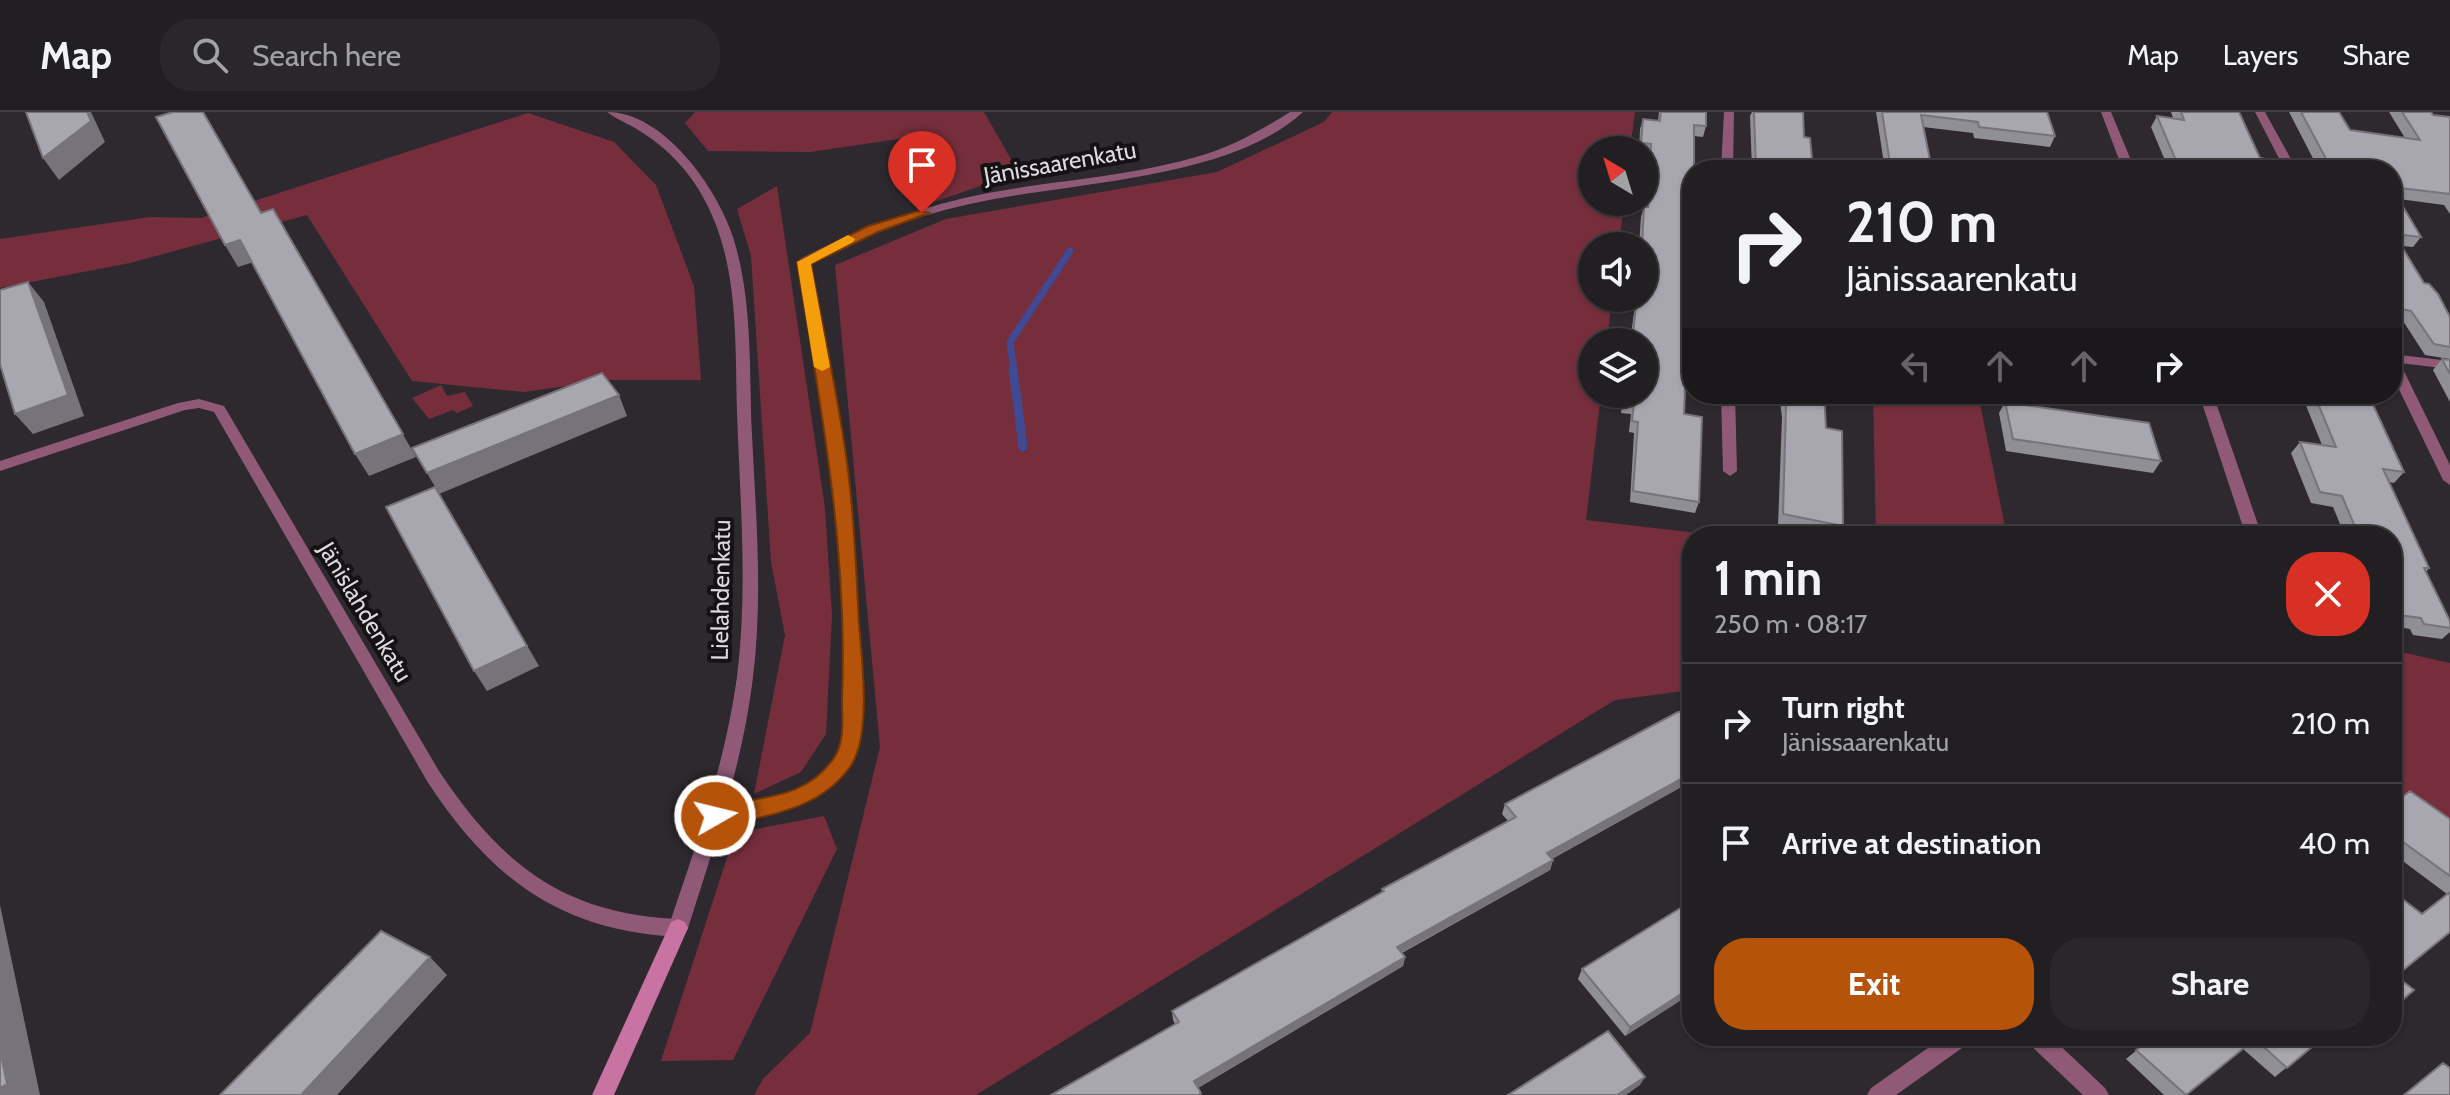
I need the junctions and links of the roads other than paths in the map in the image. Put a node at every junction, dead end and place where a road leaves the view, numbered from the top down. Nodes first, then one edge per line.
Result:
1 (612, 112) edge
2 (1298, 112) edge
3 (1729, 112) edge
4 (2106, 112) edge
5 (2260, 112) edge
6 (1727, 160) edge
7 (2125, 160) edge
8 (2286, 160) edge
9 (2402, 360) edge
10 (2450, 365) edge
11 (2402, 380) edge
12 (1728, 404) edge
13 (2209, 404) edge
14 (0, 466) edge
15 (1730, 471) dead end
16 (2450, 480) edge
17 (2251, 526) edge
18 (715, 816) junction
19 (678, 928) junction
20 (1948, 1046) edge
21 (2046, 1046) edge
22 (603, 1095) edge
23 (1878, 1095) edge
24 (2098, 1095) edge

1 - 18 street, Lielahdenkatu
2 - 18 street, Jänissaarenkatu
3 - 6 street
4 - 7 street
5 - 8 street
9 - 10 street
11 - 16 street
12 - 15 street
13 - 17 street
14 - 19 street, Jänislahdenkatu
18 - 19 street, Lielahdenkatu
19 - 22 main road, Lielahdenkatu
20 - 23 street
21 - 24 street

